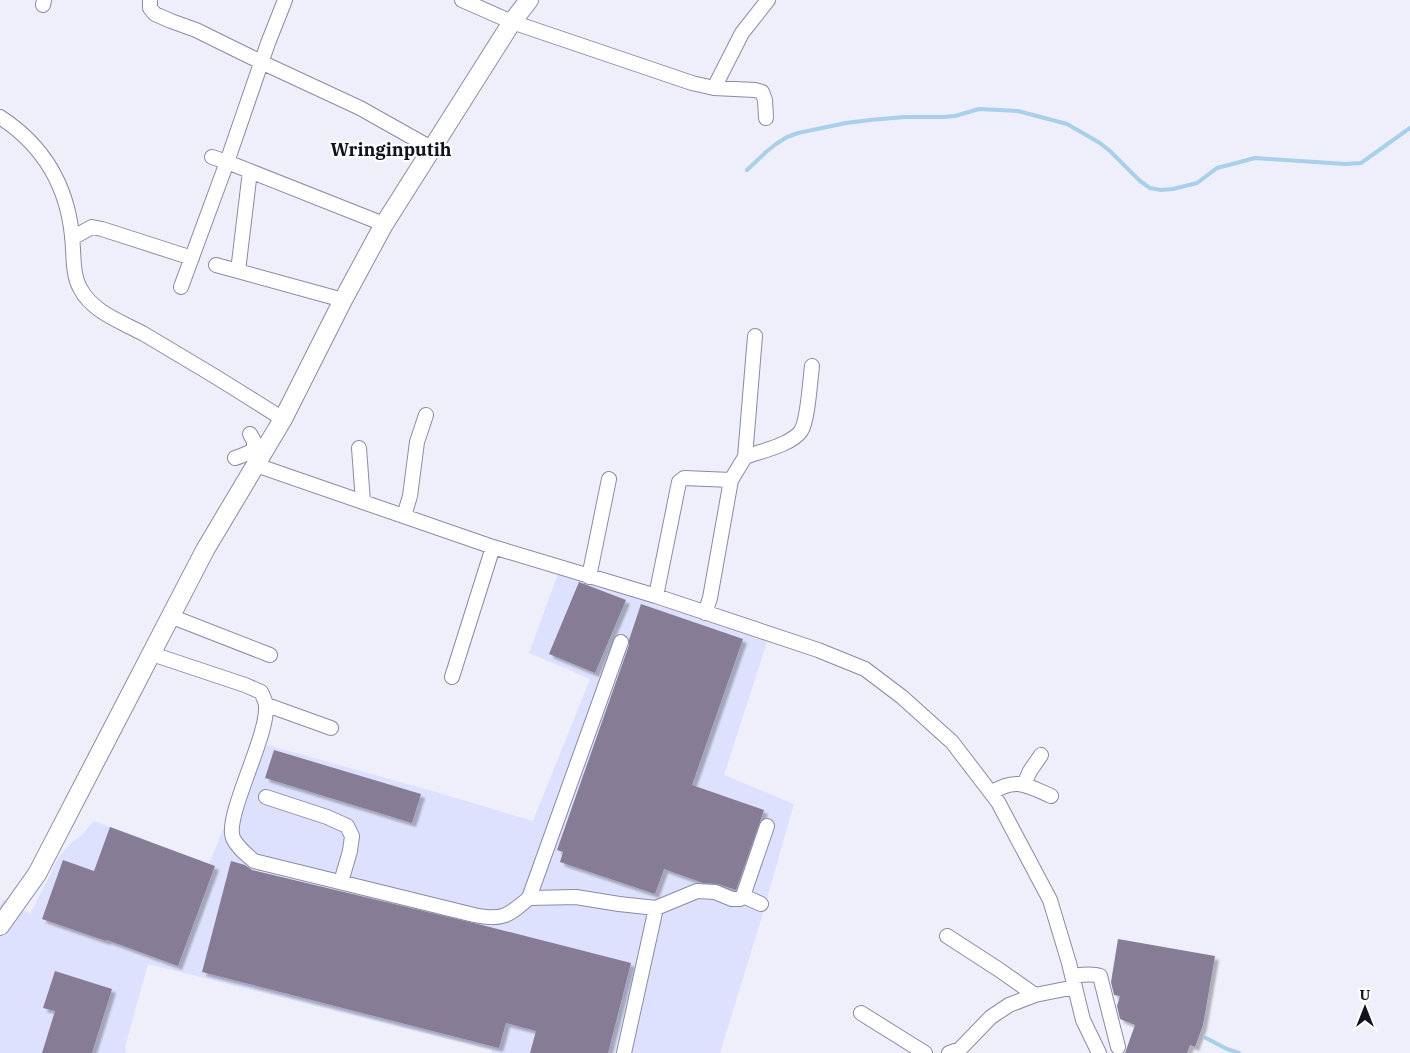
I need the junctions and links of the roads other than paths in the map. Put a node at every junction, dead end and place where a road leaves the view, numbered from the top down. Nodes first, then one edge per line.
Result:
1 (150, 0) edge
2 (285, 0) edge
3 (462, 0) edge
4 (529, 0) edge
5 (768, 0) edge
6 (512, 22) junction
7 (261, 62) junction
8 (714, 88) junction
9 (0, 117) edge
10 (766, 118) dead end
11 (433, 148) junction
12 (212, 157) dead end
13 (227, 162) junction
14 (250, 172) junction
15 (383, 226) junction
16 (72, 238) junction
17 (192, 258) junction
18 (216, 265) dead end
19 (238, 271) junction
20 (182, 287) dead end
21 (343, 300) junction
22 (754, 336) dead end
23 (812, 366) dead end
24 (426, 415) dead end
25 (283, 419) junction
26 (250, 434) dead end
27 (359, 448) dead end
28 (258, 455) junction
29 (745, 456) junction
30 (235, 458) dead end
31 (609, 479) dead end
32 (731, 480) junction
33 (363, 502) junction
34 (404, 516) junction
35 (492, 547) junction
36 (590, 576) junction
37 (656, 596) junction
38 (705, 613) junction
39 (170, 616) junction
40 (621, 642) dead end
41 (152, 654) junction
42 (270, 655) dead end
43 (452, 677) dead end
44 (267, 705) junction
45 (331, 728) dead end
46 (1041, 756) dead end
47 (1024, 784) junction
48 (991, 793) junction
49 (1051, 796) dead end
50 (266, 797) dead end
51 (767, 826) dead end
52 (341, 882) junction
53 (743, 896) junction
54 (529, 898) junction
55 (761, 904) dead end
56 (656, 908) junction
57 (0, 926) edge
58 (947, 936) dead end
59 (1073, 982) junction
60 (1035, 995) junction
61 (861, 1013) dead end
62 (1118, 1047) dead end
63 (960, 1052) edge
64 (624, 1053) edge
65 (925, 1053) edge
66 (1099, 1053) edge

1 - 7 street
2 - 7 street
3 - 6 street
4 - 6 main road
5 - 8 street
6 - 8 street
6 - 11 main road
7 - 11 street
7 - 13 street
8 - 10 street
9 - 16 street
11 - 15 main road
12 - 13 street
13 - 14 street
13 - 17 street
14 - 15 street
14 - 19 street
15 - 21 main road
16 - 17 street
16 - 25 street
17 - 20 street
18 - 19 street
19 - 21 street
21 - 25 main road
22 - 29 street
23 - 29 street
24 - 34 street
25 - 28 main road
26 - 28 street
27 - 33 street
28 - 30 street
28 - 33 street
28 - 39 main road
29 - 32 street
31 - 36 street
32 - 37 street
32 - 38 street
33 - 34 street
34 - 35 street
35 - 36 street
35 - 43 street
36 - 37 street
37 - 38 street
38 - 48 street
39 - 41 main road
39 - 42 street
40 - 54 street
41 - 44 street
41 - 57 main road
44 - 45 street
44 - 52 street
46 - 47 street
47 - 48 street
47 - 49 street
48 - 59 street
50 - 52 street
51 - 53 street
52 - 54 street
53 - 55 street
53 - 56 street
54 - 56 street
56 - 64 street
58 - 60 street
59 - 60 street
59 - 62 street
59 - 66 street
60 - 63 street
61 - 65 street

